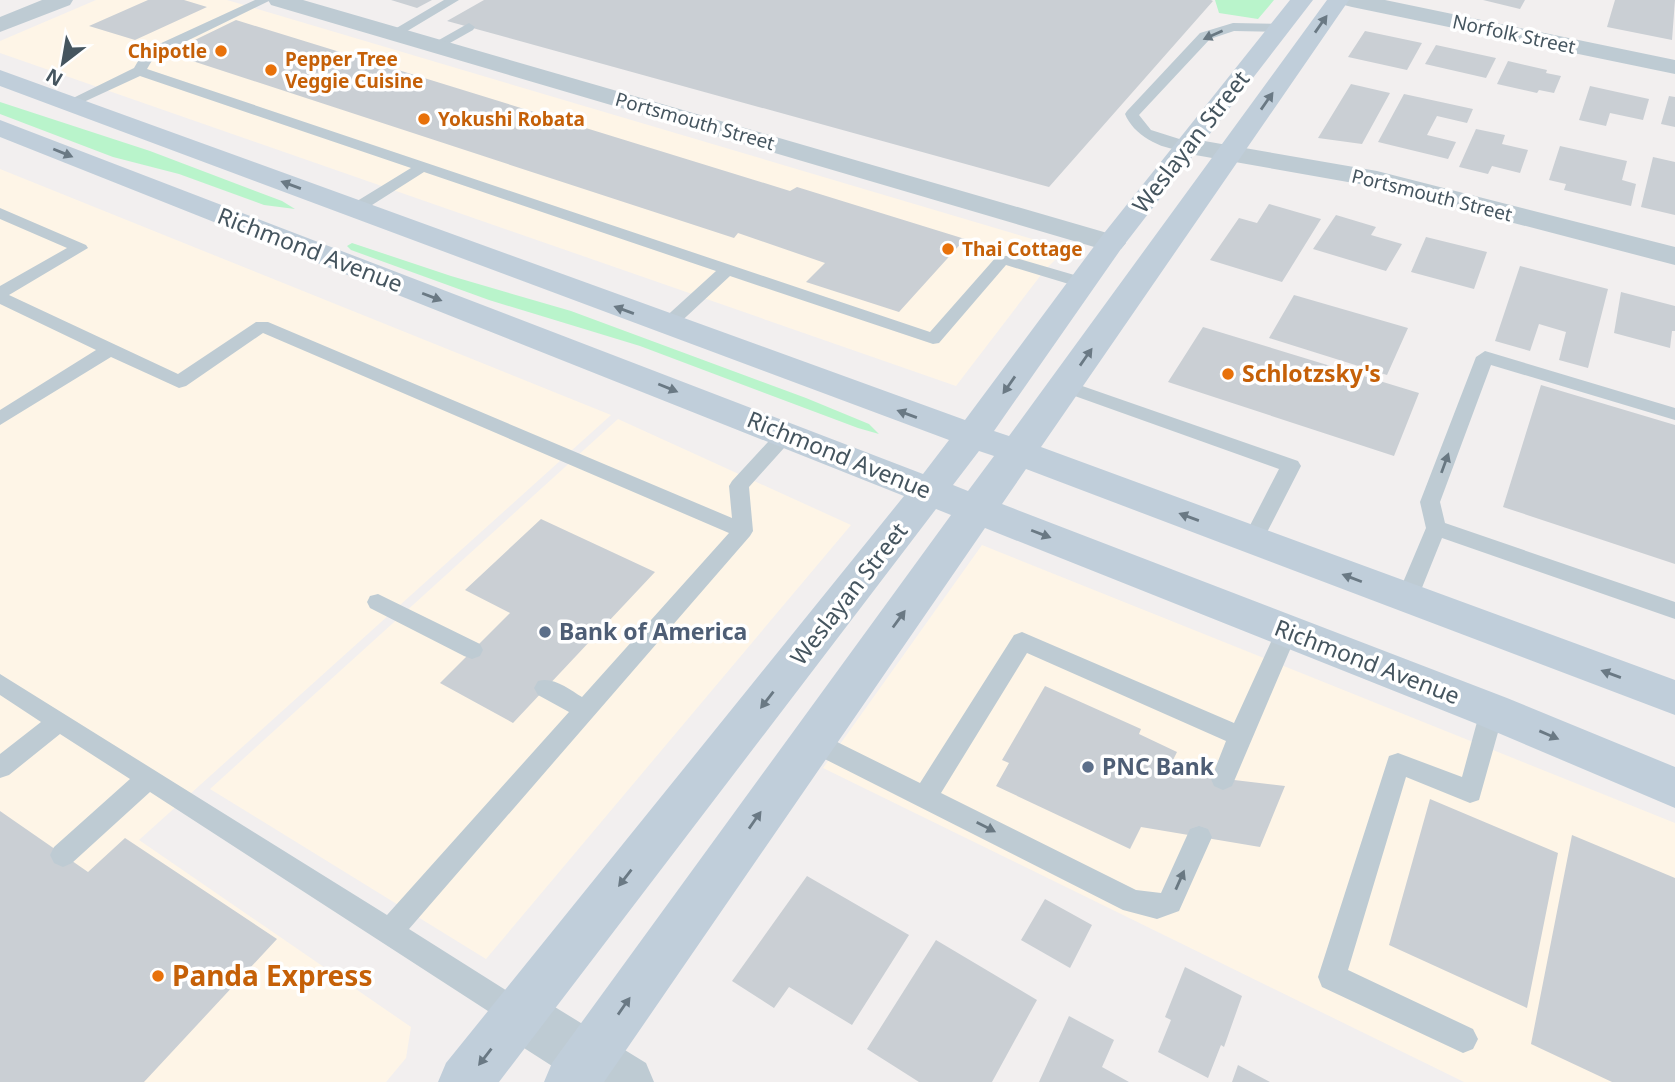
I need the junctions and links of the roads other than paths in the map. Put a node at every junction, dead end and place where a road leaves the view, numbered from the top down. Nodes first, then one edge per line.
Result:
1 (12, 0) edge
2 (62, 0) edge
3 (265, 0) edge
4 (279, 0) edge
5 (453, 0) edge
6 (1302, 0) edge
7 (1338, 0) edge
8 (1352, 0) edge
9 (0, 5) edge
10 (0, 25) edge
11 (469, 27) dead end
12 (1280, 28) junction
13 (484, 31) dead end
14 (394, 33) junction
15 (443, 47) junction
16 (1675, 67) edge
17 (139, 71) junction
18 (0, 78) edge
19 (13, 86) edge
20 (70, 103) junction
21 (0, 128) edge
22 (1187, 146) junction
23 (1230, 154) junction
24 (422, 167) junction
25 (355, 209) junction
26 (0, 213) edge
27 (1111, 243) junction
28 (300, 246) junction
29 (1675, 256) edge
30 (728, 270) junction
31 (1082, 283) junction
32 (0, 295) edge
33 (667, 326) junction
34 (110, 349) junction
35 (1065, 386) junction
36 (1675, 414) edge
37 (0, 419) edge
38 (786, 434) junction
39 (971, 435) junction
40 (1018, 452) junction
41 (929, 491) junction
42 (978, 510) junction
43 (1436, 528) junction
44 (743, 531) junction
45 (1253, 541) junction
46 (1407, 598) junction
47 (378, 602) dead end
48 (1675, 611) edge
49 (1287, 631) junction
50 (472, 650) dead end
51 (0, 683) edge
52 (545, 688) dead end
53 (1675, 698) edge
54 (586, 710) junction
55 (1492, 710) junction
56 (59, 721) junction
57 (1240, 736) junction
58 (812, 741) junction
59 (0, 768) edge
60 (149, 778) junction
61 (1223, 779) dead end
62 (1675, 788) edge
63 (925, 797) junction
64 (1199, 837) dead end
65 (63, 855) dead end
66 (390, 931) junction
67 (518, 1013) junction
68 (1464, 1039) dead end
69 (595, 1074) edge
70 (465, 1082) edge

1 - 9 street
2 - 10 street
3 - 17 lane
4 - 14 street, Portsmouth Street
5 - 14 lane
6 - 12 main road, Weslayan Street
23 -> 7 main road, Weslayan Street
8 - 16 street, Norfolk Street
11 - 15 lane
12 - 22 main road, Weslayan Street
12 -> 22 lane
13 - 15 lane
14 - 15 street, Portsmouth Street
15 - 27 street, Portsmouth Street
17 - 20 lane
17 - 24 lane
18 - 19 main road
19 - 20 main road
25 -> 20 main road
21 -> 28 main road, Richmond Avenue
22 - 23 street, Portsmouth Street
22 - 27 main road, Weslayan Street
23 - 29 street, Portsmouth Street
35 -> 23 main road, Weslayan Street
24 - 25 lane
24 - 30 lane
25 - 28 main road
33 -> 25 main road
26 - 32 lane
27 - 31 main road, Weslayan Street
28 -> 38 main road, Richmond Avenue
30 - 31 lane
30 - 33 lane
31 -> 39 main road, Weslayan Street
32 - 34 lane
39 -> 33 main road
34 - 37 lane
34 - 44 lane
35 - 40 main road, Weslayan Street
35 - 45 lane
43 -> 36 lane
38 - 41 main road, Richmond Avenue
38 - 44 lane
39 - 40 main road
39 - 41 main road, Weslayan Street
40 - 42 main road, Weslayan Street
45 -> 40 main road
41 - 42 main road, Richmond Avenue
41 -> 67 main road, Weslayan Street
42 -> 49 main road, Richmond Avenue
58 -> 42 main road, Weslayan Street
43 - 46 lane
43 - 48 lane
44 - 54 lane
46 -> 45 main road
53 -> 46 main road
47 - 50 lane
49 - 55 main road, Richmond Avenue
49 - 57 lane
51 - 56 lane
52 - 54 lane
54 - 66 lane
55 -> 62 main road, Richmond Avenue
55 - 68 lane
56 - 59 lane
56 - 60 lane
57 - 61 lane
57 - 63 lane
58 - 63 lane
69 -> 58 main road, Weslayan Street
60 - 65 lane
60 - 66 lane
63 -> 64 lane
66 - 67 lane
67 - 69 street
67 -> 70 main road, Weslayan Street

